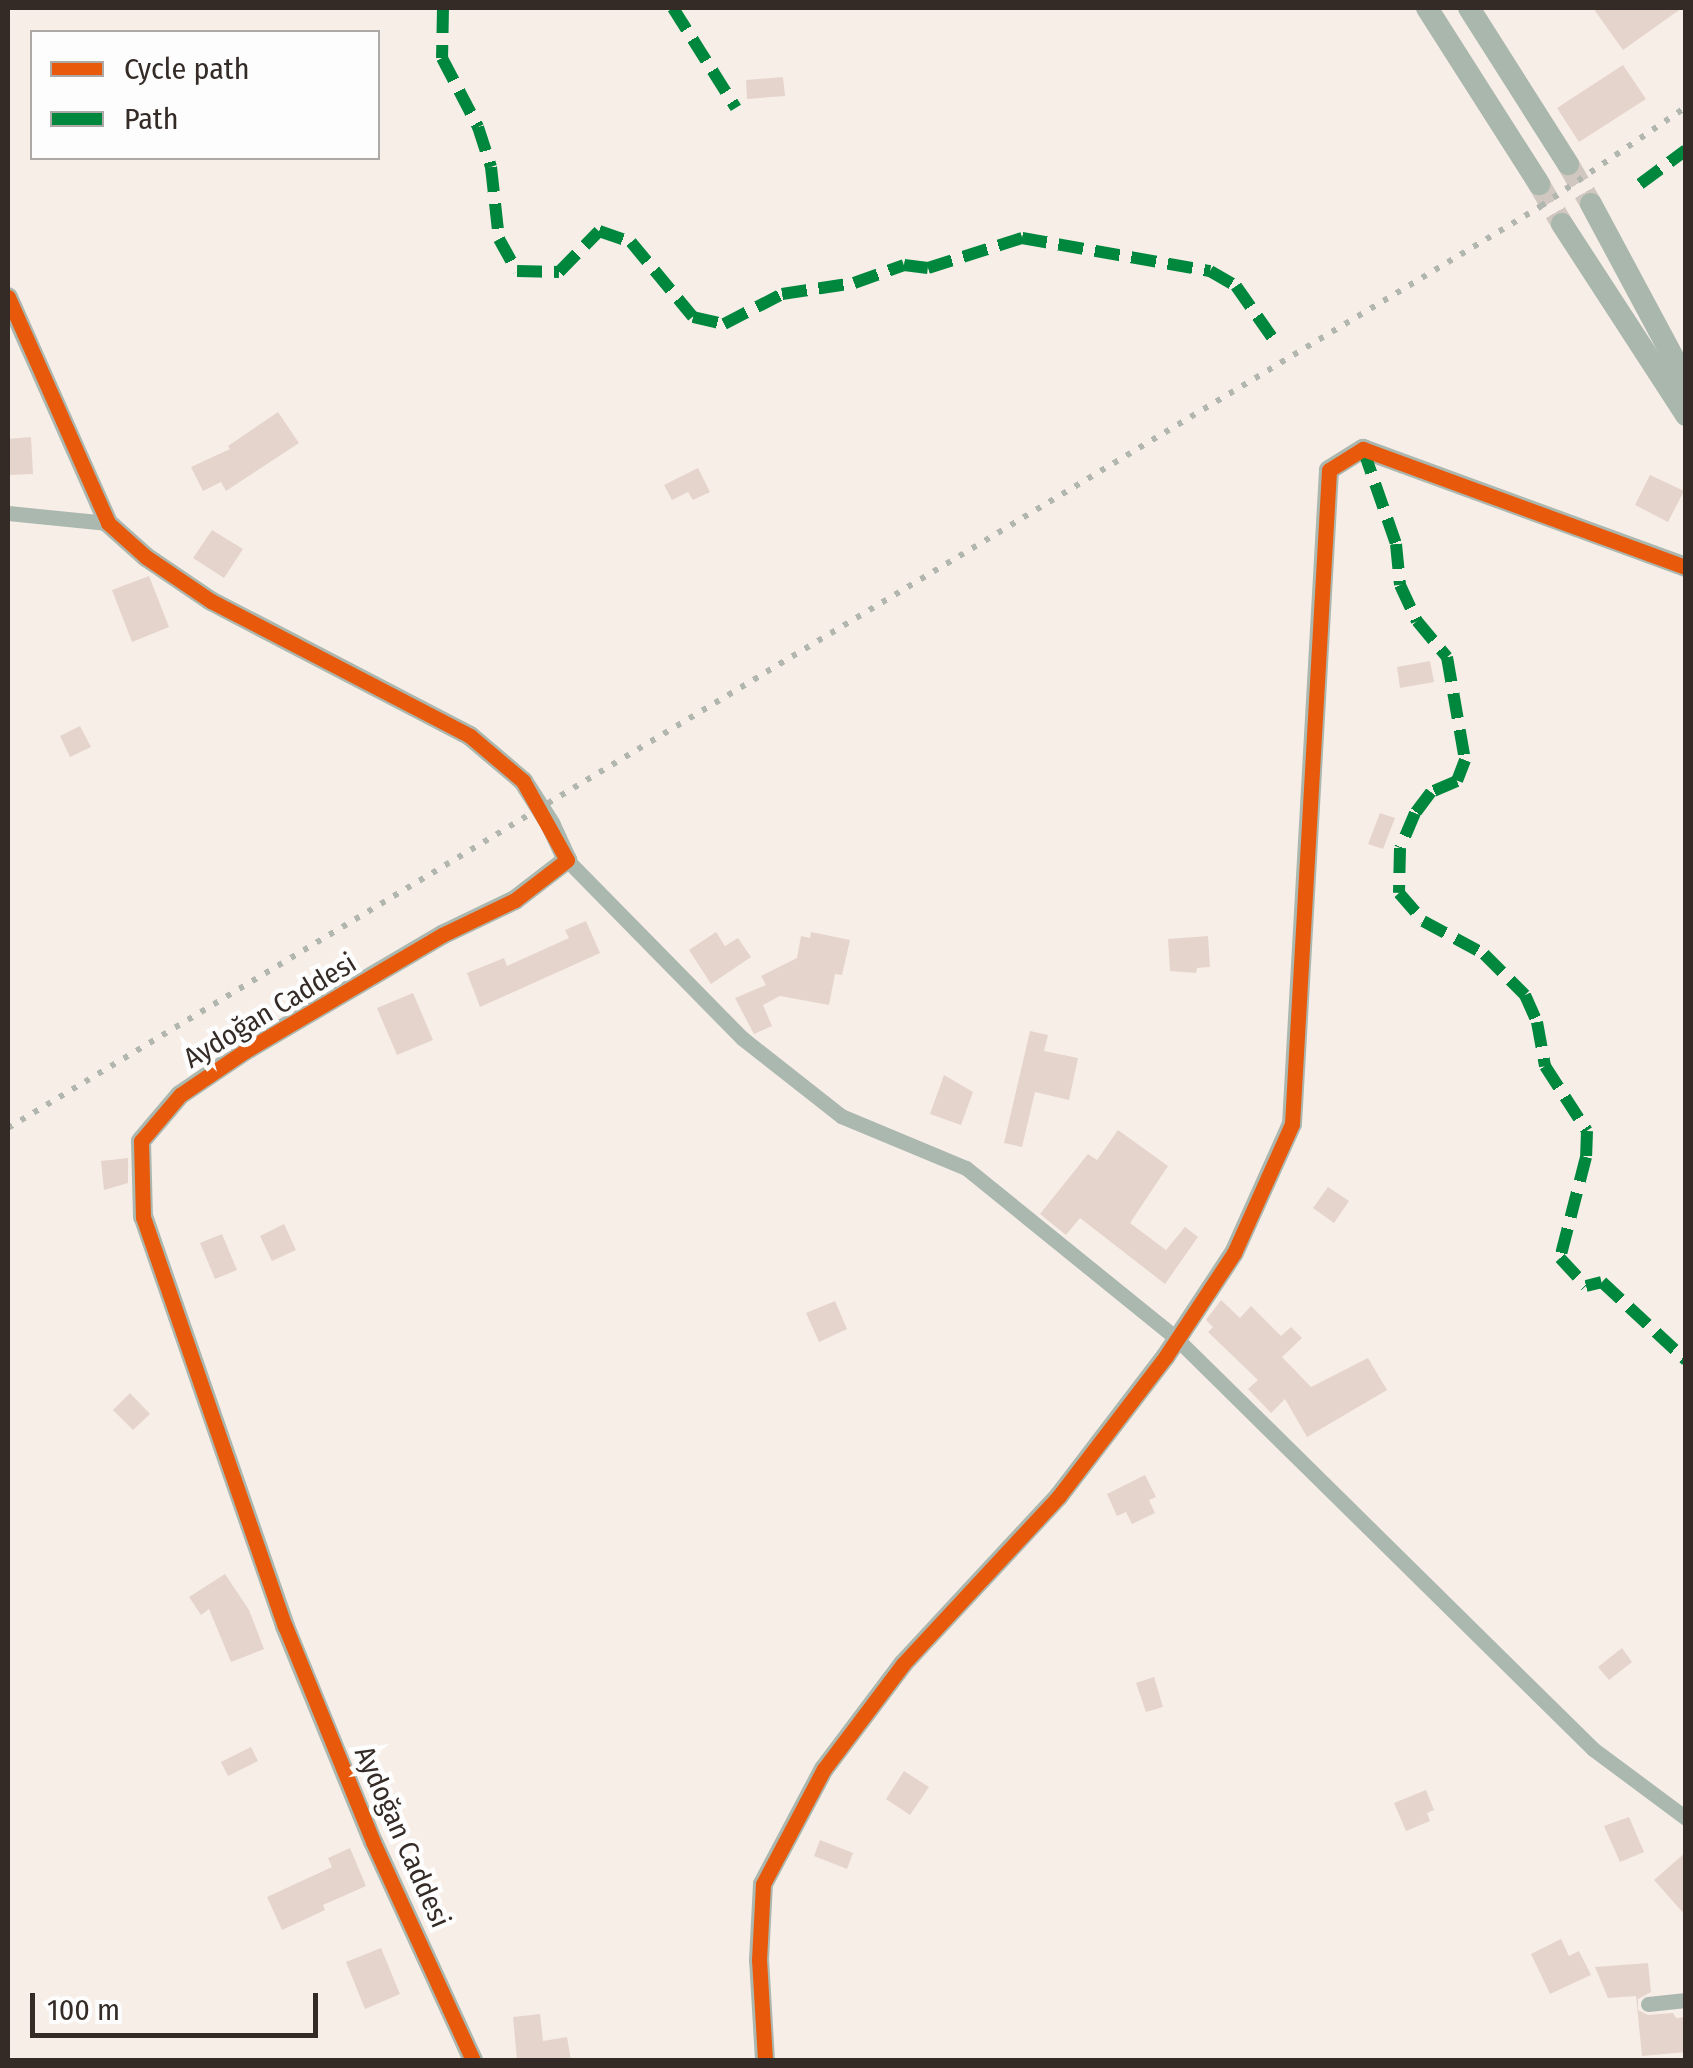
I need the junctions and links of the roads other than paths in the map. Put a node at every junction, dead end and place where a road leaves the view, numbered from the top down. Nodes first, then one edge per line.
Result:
1 (1426, 8) edge
2 (1469, 8) edge
3 (1568, 164) tunnel mouth
4 (1539, 184) tunnel mouth
5 (1591, 204) tunnel mouth
6 (1562, 224) tunnel mouth
7 (8, 296) edge
8 (1686, 381) edge
9 (1686, 415) edge
10 (8, 513) edge
11 (108, 523) junction
12 (1686, 567) edge
13 (568, 860) junction
14 (1177, 1340) junction
15 (1686, 1818) edge
16 (1686, 2000) edge
17 (1648, 2004) dead end
18 (474, 2060) edge
19 (765, 2060) edge

1 - 4 main road
2 - 3 main road
5 - 8 main road
6 - 9 main road
7 - 11 street
10 - 11 street
11 - 13 street, bridge
12 - 14 street
13 - 14 street
13 - 18 street, Aydoğan Caddesi
14 - 15 street
14 - 19 street
16 - 17 street

